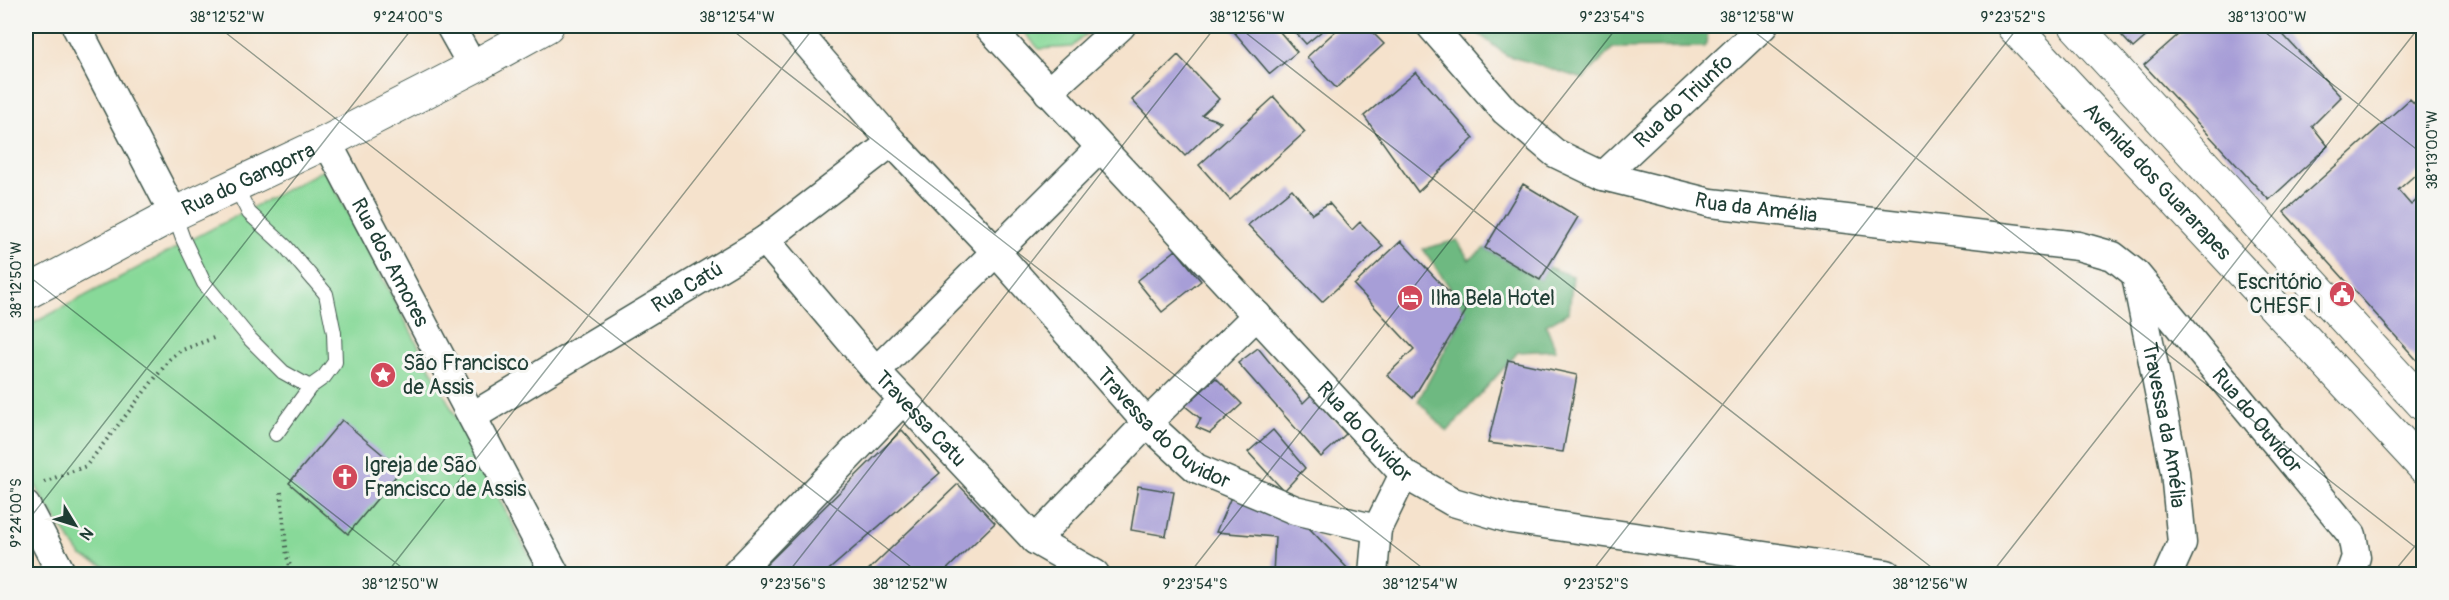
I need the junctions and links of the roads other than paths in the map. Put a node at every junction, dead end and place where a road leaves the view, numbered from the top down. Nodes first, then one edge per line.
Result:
1 (76, 26) edge
2 (450, 26) edge
3 (547, 26) edge
4 (792, 26) edge
5 (988, 26) edge
6 (1121, 26) edge
7 (1431, 26) edge
8 (1763, 26) edge
9 (2013, 26) edge
10 (2076, 26) edge
11 (473, 67) junction
12 (1048, 92) junction
13 (327, 142) junction
14 (892, 142) junction
15 (1100, 148) junction
16 (1603, 176) junction
17 (235, 185) junction
18 (174, 214) junction
19 (765, 240) junction
20 (996, 253) junction
21 (2136, 274) junction
22 (26, 293) edge
23 (1257, 315) junction
24 (876, 371) junction
25 (310, 387) junction
26 (903, 400) junction
27 (2424, 405) edge
28 (473, 416) junction
29 (1147, 423) junction
30 (276, 434) dead end
31 (2424, 466) edge
32 (1404, 474) junction
33 (31, 496) edge
34 (1377, 529) junction
35 (1035, 540) junction
36 (62, 574) edge
37 (555, 574) edge
38 (736, 574) edge
39 (1095, 574) edge
40 (1373, 574) edge
41 (1887, 574) edge
42 (2168, 574) edge
43 (2350, 574) edge

1 - 18 street
2 - 11 street
3 - 11 street, Rua do Gangorra
4 - 14 street, Travessa do Ouvidor
5 - 12 street, Rua do Ouvidor
6 - 12 street
7 - 16 street, Rua da Amélia
8 - 16 street, Rua do Triunfo
9 - 31 street, Avenida dos Guararapes
10 - 27 street, Avenida dos Guararapes
11 - 13 street, Rua do Gangorra
12 - 15 street, Rua do Ouvidor
13 - 17 street, Rua do Gangorra
13 - 28 street, Rua dos Amores
14 - 19 street, Rua Catú
14 - 20 street, Travessa do Ouvidor
15 - 20 street
15 - 23 street, Rua do Ouvidor
16 - 21 street, Rua da Amélia
17 - 18 street, Rua do Gangorra
17 - 25 lane
18 - 22 street, Rua do Gangorra
18 - 25 lane
19 - 24 street, Travessa Catu
19 - 28 street, Rua Catú
20 - 24 street
20 - 29 street, Travessa do Ouvidor
21 - 42 street, Travessa da Amélia
21 - 43 street, Rua do Ouvidor
23 - 29 street
23 - 32 street, Rua do Ouvidor
24 - 26 street, Travessa Catu
25 - 30 lane
26 - 35 street, Travessa Catu
26 - 38 street
28 - 37 street, Rua dos Amores
29 - 34 street, Travessa do Ouvidor
29 - 35 street
32 - 34 street
32 - 41 street, Rua do Ouvidor
33 - 36 street
34 - 40 street
35 - 39 street, Travessa Catu

